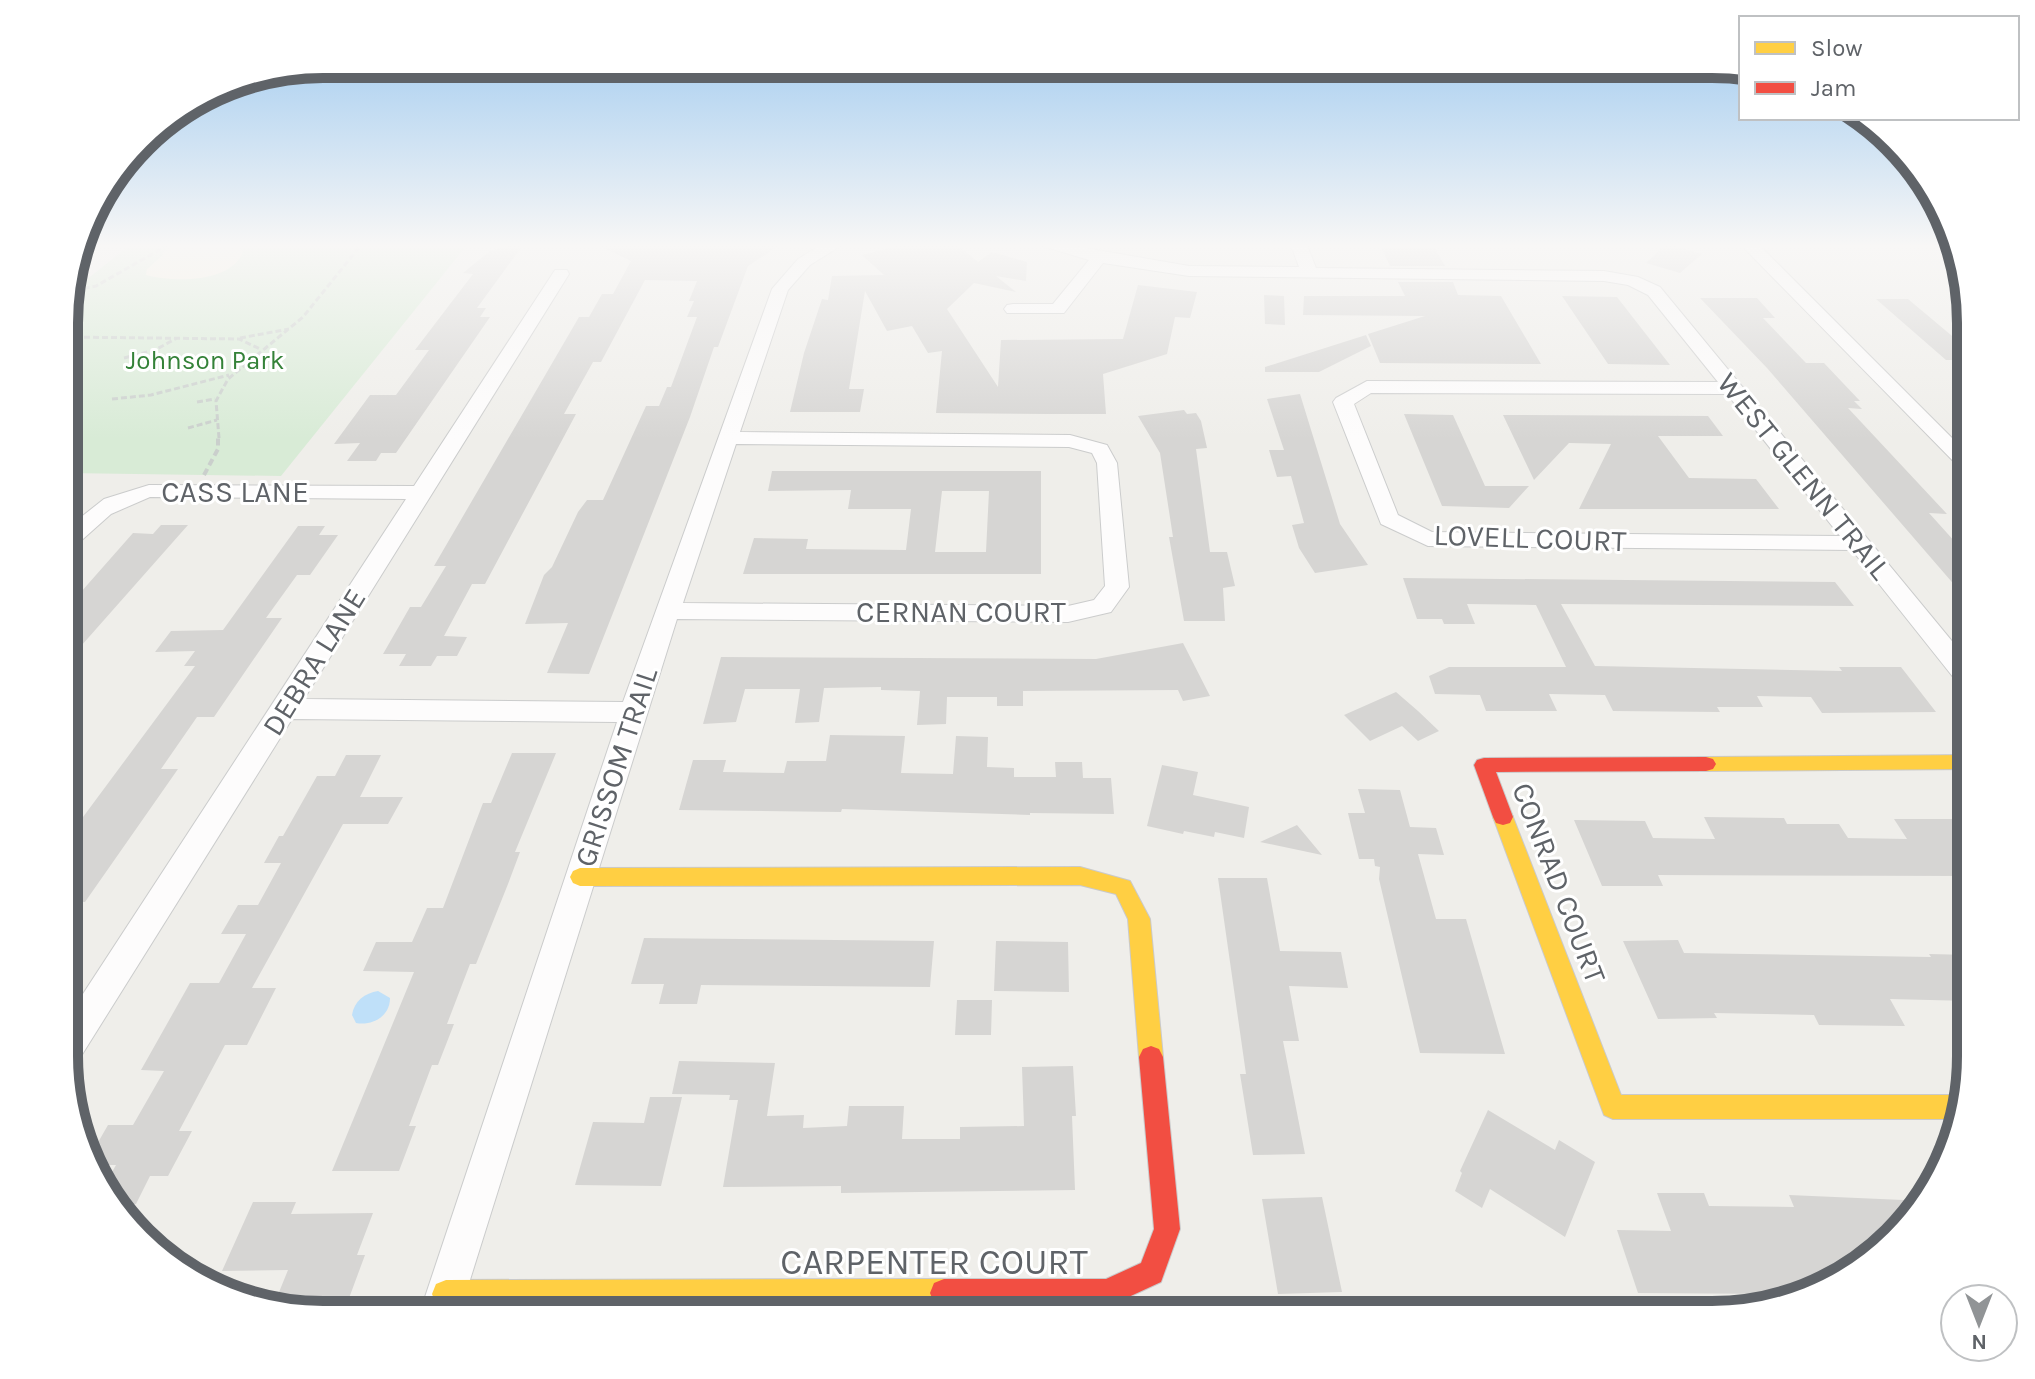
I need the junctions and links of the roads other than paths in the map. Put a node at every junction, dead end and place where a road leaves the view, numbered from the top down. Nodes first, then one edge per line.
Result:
1 (538, 309) edge
2 (773, 309) edge
3 (1669, 309) edge
4 (1813, 309) edge
5 (1732, 388) junction
6 (730, 438) junction
7 (1956, 453) edge
8 (421, 493) junction
9 (78, 530) edge
10 (1859, 543) junction
11 (669, 611) junction
12 (1956, 663) edge
13 (284, 709) junction
14 (633, 712) junction
15 (1956, 762) edge
16 (580, 877) junction
17 (78, 1031) edge
18 (1951, 1107) edge
19 (444, 1301) edge
20 (638, 1301) edge

1 - 8 street, DEBRA LANE
2 - 6 street, GRISSOM TRAIL
3 - 5 street, WEST GLENN TRAIL
4 - 7 street
5 - 10 street, WEST GLENN TRAIL
5 - 10 street, LOVELL COURT
6 - 11 street, GRISSOM TRAIL
6 - 11 street, CERNAN COURT
8 - 9 street, CASS LANE
8 - 13 street, DEBRA LANE
10 - 12 street, WEST GLENN TRAIL
11 - 14 street, GRISSOM TRAIL
13 - 14 street
13 - 17 street, DEBRA LANE
14 - 16 street, GRISSOM TRAIL
15 - 18 street, CONRAD COURT
16 - 19 street, GRISSOM TRAIL
16 - 20 street, CARPENTER COURT

